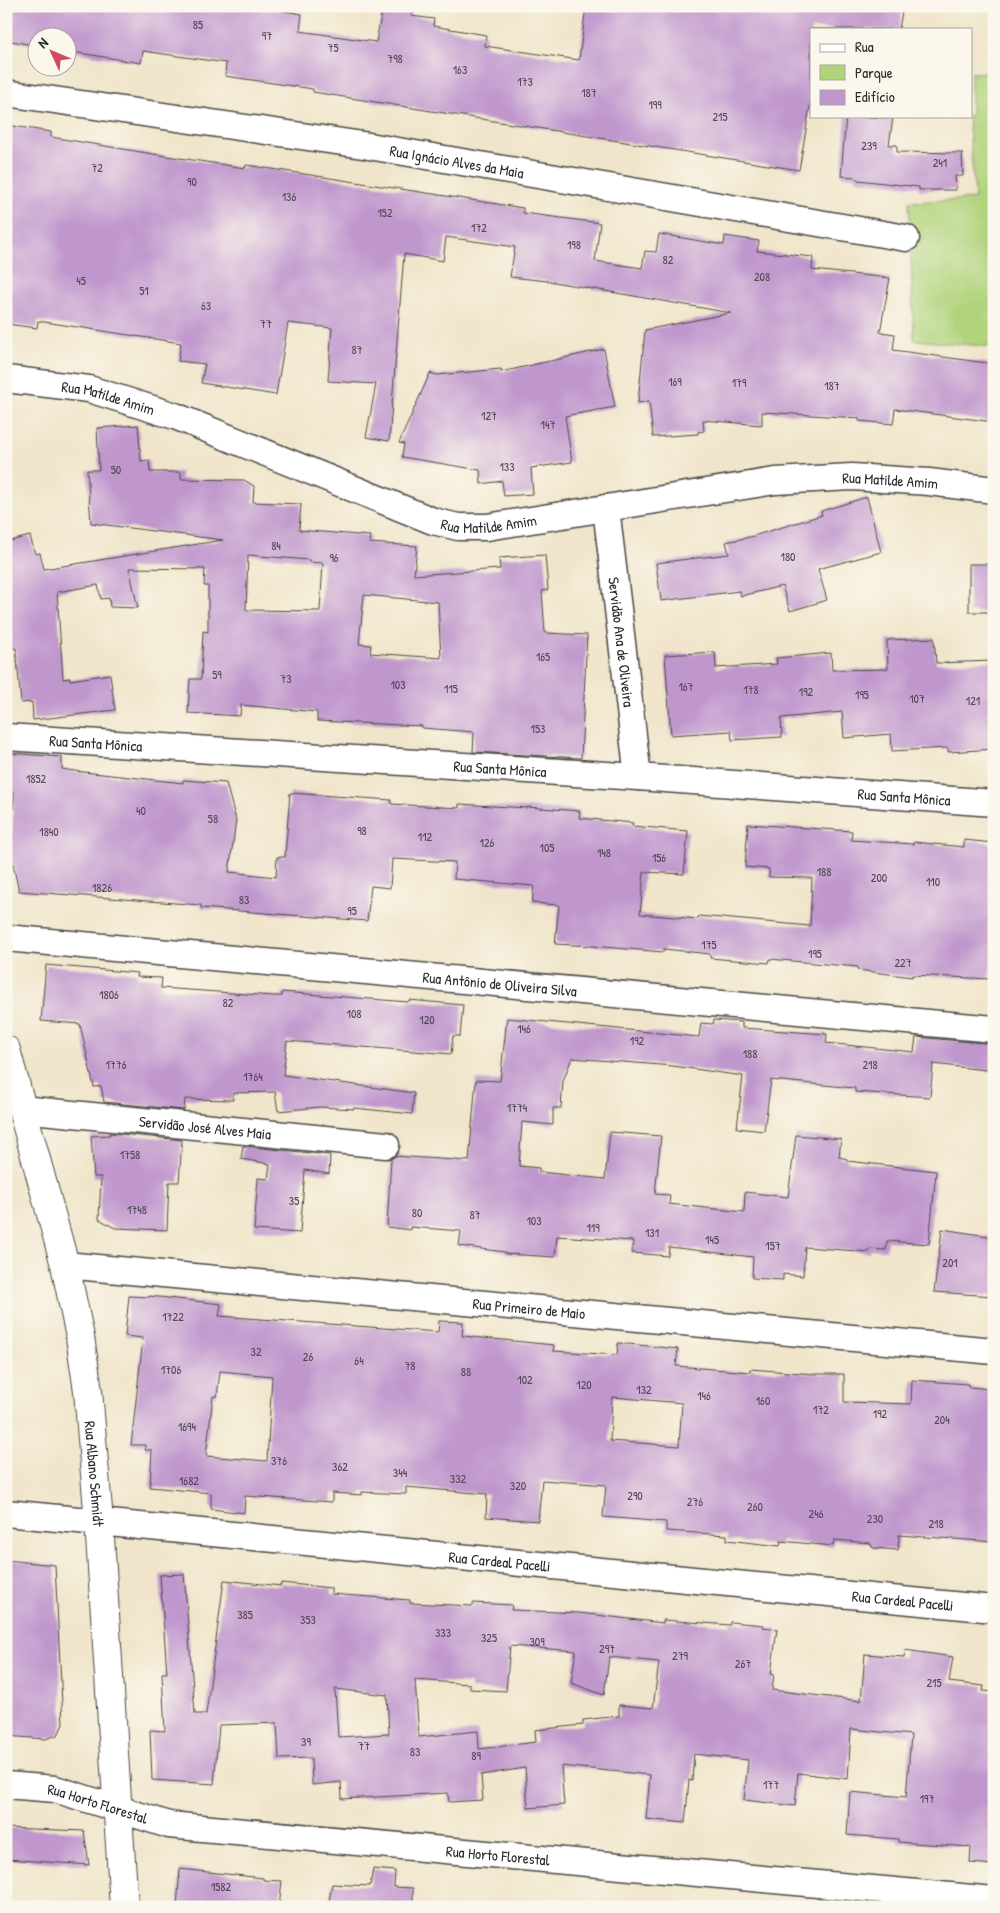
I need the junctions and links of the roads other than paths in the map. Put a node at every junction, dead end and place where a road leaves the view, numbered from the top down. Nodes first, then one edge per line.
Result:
1 (6, 93) edge
2 (906, 238) dead end
3 (6, 379) edge
4 (994, 490) edge
5 (606, 508) junction
6 (6, 738) edge
7 (638, 777) junction
8 (994, 804) edge
9 (6, 938) edge
10 (994, 1028) edge
11 (6, 1050) edge
12 (22, 1109) junction
13 (386, 1145) dead end
14 (65, 1265) junction
15 (994, 1351) edge
16 (6, 1513) edge
17 (99, 1522) junction
18 (994, 1608) edge
19 (6, 1785) edge
20 (116, 1809) junction
21 (994, 1900) edge
22 (124, 1907) edge

1 - 2 street, Rua Ignácio Alves da Maia
3 - 5 street, Rua Matilde Amim
4 - 5 street, Rua Matilde Amim
5 - 7 street, Servidão Ana de Oliveira
6 - 7 street, Rua Santa Mônica
7 - 8 street, Rua Santa Mônica
9 - 10 street, Rua Antônio de Oliveira Silva
11 - 12 main road, Rua Albano Schmidt
12 - 13 street, Servidão José Alves Maia
12 - 14 main road, Rua Albano Schmidt
14 - 15 street, Rua Primeiro de Maio
14 - 17 main road, Rua Albano Schmidt
16 - 17 street, Rua Cardeal Pacelli
17 - 18 street, Rua Cardeal Pacelli
17 - 20 main road, Rua Albano Schmidt
19 - 20 street, Rua Horto Florestal
20 - 21 street, Rua Horto Florestal
20 - 22 main road, Rua Albano Schmidt

